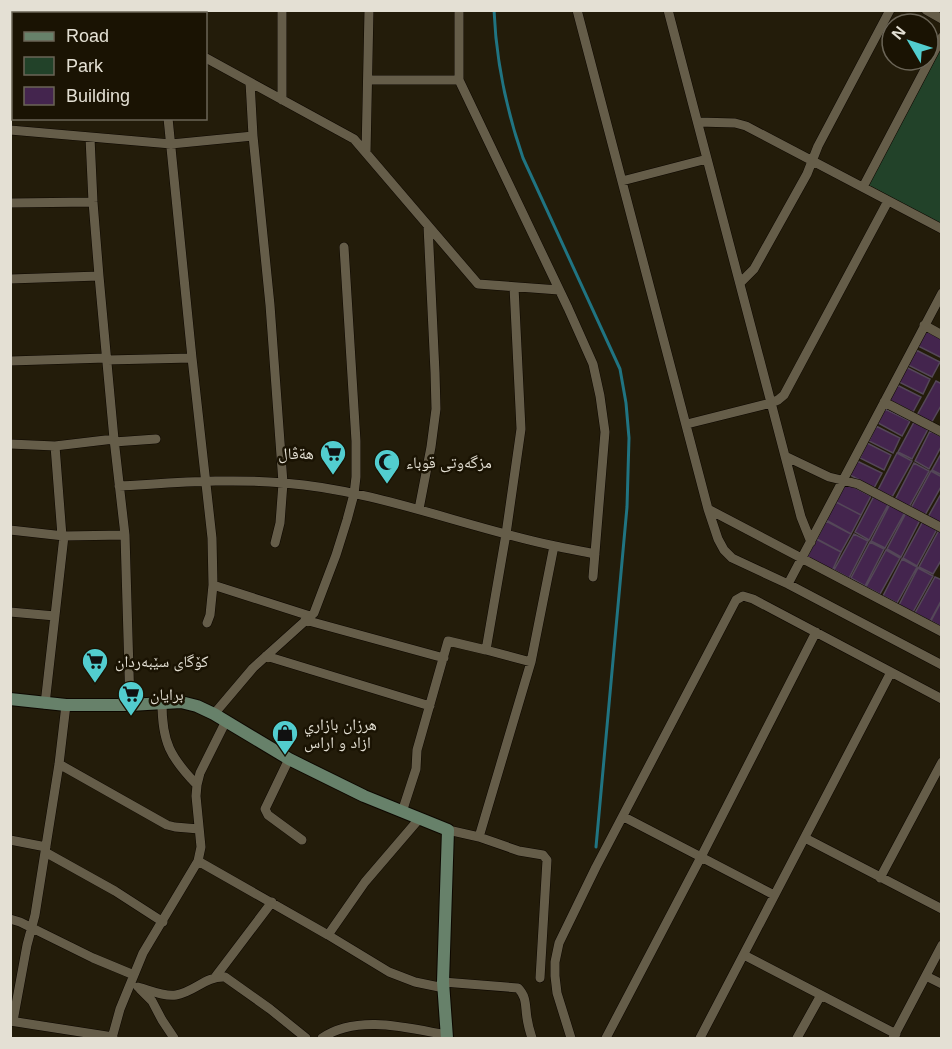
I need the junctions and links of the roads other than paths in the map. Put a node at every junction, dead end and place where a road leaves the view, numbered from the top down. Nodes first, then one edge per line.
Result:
1 (282, 10) edge
2 (369, 10) edge
3 (459, 10) edge
4 (577, 10) edge
5 (668, 10) edge
6 (890, 10) edge
7 (926, 10) edge
8 (942, 19) edge
9 (942, 37) edge
10 (207, 59) edge
11 (368, 80) junction
12 (459, 80) junction
13 (250, 82) junction
14 (282, 100) junction
15 (168, 120) edge
16 (698, 122) junction
17 (10, 130) edge
18 (253, 136) junction
19 (90, 138) junction
20 (171, 144) junction
21 (366, 153) junction
22 (707, 159) junction
23 (812, 161) junction
24 (622, 181) junction
25 (863, 187) junction
26 (888, 201) junction
27 (93, 202) junction
28 (10, 203) edge
29 (428, 226) junction
30 (942, 229) edge
31 (344, 247) dead end
32 (99, 276) junction
33 (10, 279) edge
34 (740, 283) junction
35 (514, 287) junction
36 (559, 290) junction
37 (942, 292) edge
38 (924, 326) junction
39 (942, 335) edge
40 (192, 358) junction
41 (107, 359) junction
42 (10, 361) edge
43 (884, 402) junction
44 (771, 403) junction
45 (687, 424) junction
46 (942, 432) edge
47 (114, 440) junction
48 (156, 440) dead end
49 (10, 444) edge
50 (55, 446) junction
51 (785, 456) junction
52 (843, 481) junction
53 (207, 482) junction
54 (283, 483) junction
55 (119, 486) junction
56 (354, 494) junction
57 (419, 509) junction
58 (708, 509) junction
59 (942, 528) edge
60 (10, 530) edge
61 (506, 534) junction
62 (125, 535) junction
63 (63, 536) junction
64 (810, 542) junction
65 (275, 543) dead end
66 (554, 546) junction
67 (595, 554) junction
68 (802, 558) junction
69 (593, 577) dead end
70 (788, 584) junction
71 (213, 585) junction
72 (10, 612) edge
73 (55, 616) junction
74 (307, 618) junction
75 (207, 623) dead end
76 (816, 632) junction
77 (942, 632) edge
78 (486, 650) junction
79 (266, 656) junction
80 (444, 658) junction
81 (531, 662) junction
82 (942, 665) edge
83 (891, 672) junction
84 (10, 699) edge
85 (942, 699) edge
86 (162, 703) junction
87 (45, 704) junction
88 (66, 705) junction
89 (130, 705) junction
90 (430, 706) junction
91 (214, 714) junction
92 (226, 722) junction
93 (290, 759) junction
94 (942, 762) edge
95 (59, 765) junction
96 (197, 785) junction
97 (402, 812) junction
98 (624, 817) junction
99 (419, 819) junction
100 (199, 829) junction
101 (448, 830) junction
102 (479, 837) junction
103 (805, 838) junction
104 (10, 840) edge
105 (302, 840) dead end
106 (46, 850) junction
107 (701, 857) junction
108 (198, 861) junction
109 (880, 878) junction
110 (774, 895) junction
111 (272, 902) junction
112 (942, 909) edge
113 (10, 919) edge
114 (163, 922) junction
115 (33, 927) junction
116 (328, 935) junction
117 (942, 945) edge
118 (744, 955) junction
119 (216, 976) junction
120 (926, 976) junction
121 (540, 978) dead end
122 (134, 982) junction
123 (942, 984) edge
124 (443, 985) junction
125 (820, 995) junction
126 (12, 1021) edge
127 (55, 1028) junction
128 (894, 1036) edge
129 (447, 1037) edge
130 (54, 1038) edge
131 (112, 1038) edge
132 (174, 1038) edge
133 (306, 1038) edge
134 (322, 1038) edge
135 (532, 1038) edge
136 (571, 1038) edge
137 (606, 1038) edge
138 (700, 1038) edge
139 (797, 1038) edge

1 - 14 street
2 - 11 street
3 - 12 street
4 - 24 street
5 - 16 street
6 - 23 street
7 - 8 street
9 - 25 street
10 - 13 street
11 - 12 street
11 - 21 street
12 - 36 street
13 - 14 street
13 - 18 street
14 - 21 street
15 - 20 street
16 - 22 street
16 - 23 street
17 - 19 street
18 - 20 street
18 - 54 street
19 - 20 street
19 - 27 street
20 - 40 street
21 - 29 street
22 - 24 street
22 - 34 street
23 - 25 street
23 - 34 street
24 - 45 street
25 - 26 street
26 - 30 street
26 - 44 street
27 - 28 street
27 - 32 street
29 - 35 street
29 - 57 street
31 - 56 street
32 - 33 street
32 - 41 street
34 - 44 street
35 - 36 street
35 - 61 street
36 - 67 street
37 - 38 street
38 - 39 street
38 - 43 street
40 - 41 street
40 - 53 street
41 - 42 street
41 - 47 street
43 - 46 street
43 - 52 street
44 - 45 street
44 - 51 street
45 - 58 street
47 - 48 street
47 - 50 street
47 - 55 street
49 - 50 street
50 - 63 street
51 - 52 street
51 - 64 street
52 - 59 street
52 - 64 street
53 - 54 street
53 - 55 street
53 - 71 street
54 - 56 street
54 - 65 street
55 - 62 street
56 - 57 street
56 - 74 street
57 - 61 street
58 - 68 street
58 - 70 street
60 - 63 street
61 - 66 street
61 - 78 street
62 - 63 street
62 - 89 street
63 - 73 street
64 - 68 street
66 - 67 street
66 - 81 street
67 - 69 street
68 - 70 street
68 - 77 street
70 - 82 street
71 - 74 street
71 - 75 street
72 - 73 street
73 - 87 street
74 - 79 street
74 - 80 street
76 - 83 street
76 - 98 street
76 - 107 street
78 - 80 street
78 - 81 street
79 - 90 street
79 - 91 street
80 - 90 street
81 - 102 street
83 - 85 street
83 - 103 street
84 - 87 street
86 - 89 street
86 - 91 street
86 - 96 street
87 - 88 street
88 - 89 street
88 - 95 street
90 - 97 street
91 - 92 street
92 - 93 street
92 - 96 street
93 - 97 street
93 - 105 street
94 - 109 street
95 - 100 street
95 - 106 street
96 - 100 street
97 - 99 street
98 - 107 street
98 - 136 street
99 - 101 street
99 - 116 street
100 - 108 street
101 - 102 street
101 - 124 street
102 - 121 street
103 - 109 street
103 - 110 street
104 - 106 street
106 - 114 street
106 - 115 street
107 - 110 street
107 - 137 street
108 - 111 street
108 - 114 street
109 - 112 street
110 - 118 street
111 - 116 street
111 - 119 street
113 - 115 street
114 - 122 street
115 - 122 street
115 - 126 street
116 - 124 street
117 - 120 street
118 - 125 street
118 - 138 street
119 - 122 street
119 - 133 street
120 - 123 street
120 - 128 street
122 - 131 street
122 - 132 street
124 - 129 street
124 - 135 street
125 - 128 street
125 - 139 street
126 - 127 street
127 - 130 street
127 - 131 street
129 - 134 street

